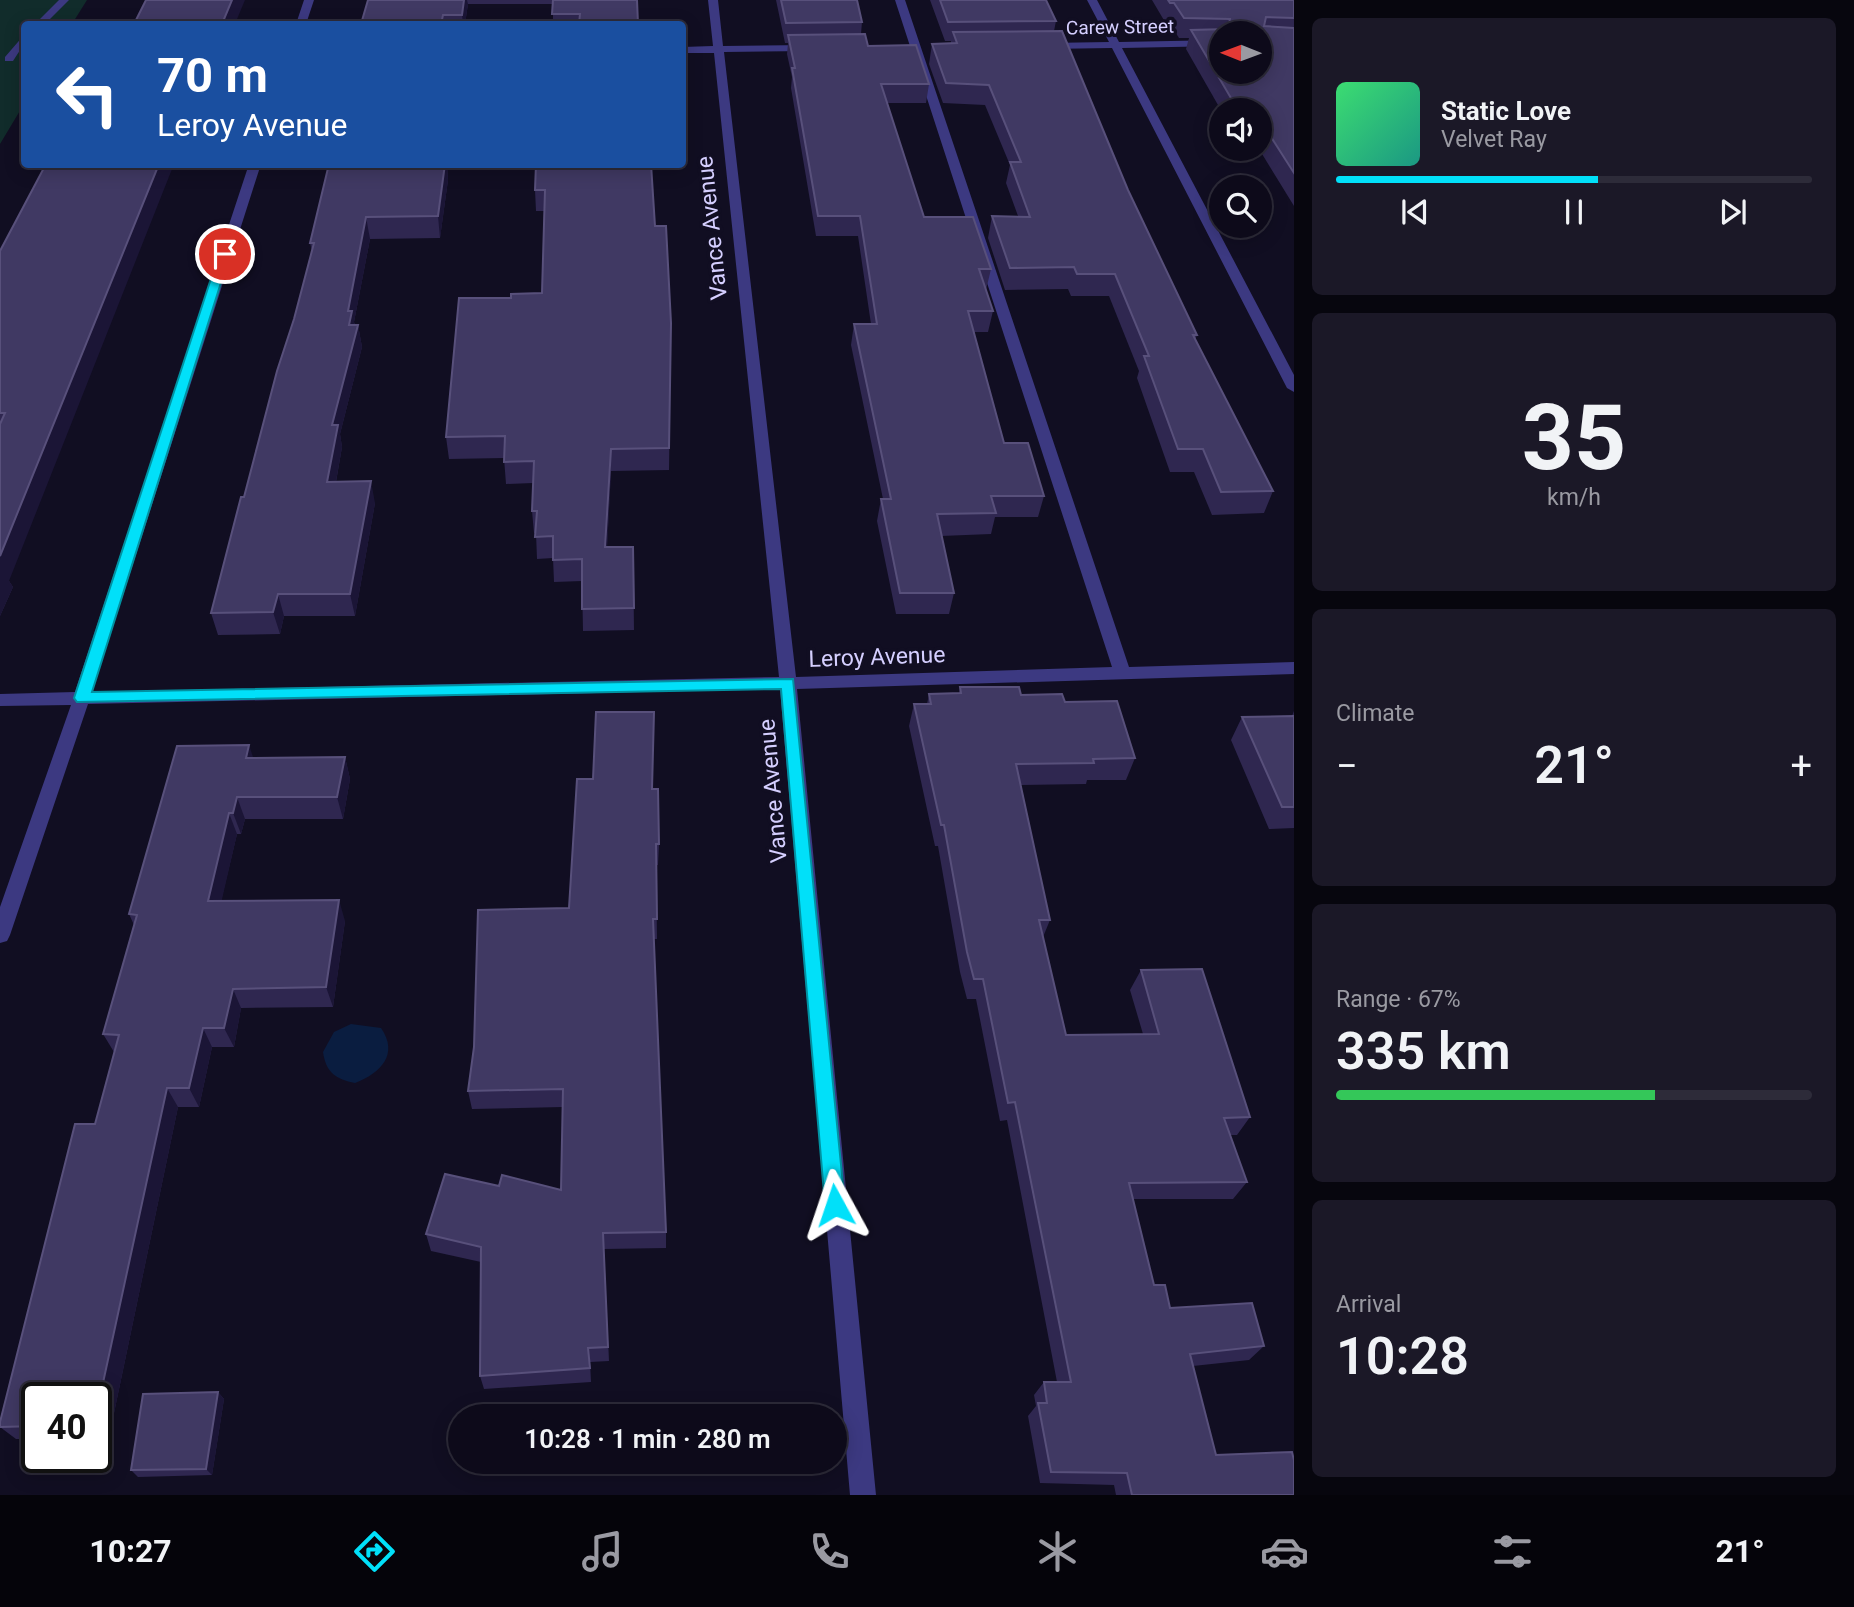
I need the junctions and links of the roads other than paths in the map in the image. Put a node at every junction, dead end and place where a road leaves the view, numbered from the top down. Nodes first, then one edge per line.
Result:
1 (64, 0) edge
2 (309, 0) edge
3 (713, 0) edge
4 (901, 0) edge
5 (1092, 0) edge
6 (43, 21) edge
7 (302, 21) edge
8 (21, 42) edge
9 (1209, 43) edge
10 (1116, 45) junction
11 (1036, 46) edge
12 (826, 48) edge
13 (718, 49) junction
14 (686, 50) edge
15 (21, 59) edge
16 (254, 168) edge
17 (1294, 388) edge
18 (1294, 668) edge
19 (1122, 671) junction
20 (788, 683) junction
21 (82, 698) junction
22 (0, 700) edge
23 (0, 935) edge
24 (863, 1495) edge

1 - 6 street
2 - 7 street
3 - 13 street, Vance Avenue
4 - 19 street
5 - 10 street
8 - 15 street
9 - 10 street, Carew Street
10 - 11 street, Carew Street
10 - 17 street
12 - 13 street
13 - 14 street
13 - 20 street, Vance Avenue
16 - 21 street
18 - 19 street, Leroy Avenue
19 - 20 street, Leroy Avenue
20 - 21 street, Leroy Avenue
20 - 24 street, Vance Avenue
21 - 22 street, Leroy Avenue
21 - 23 street

